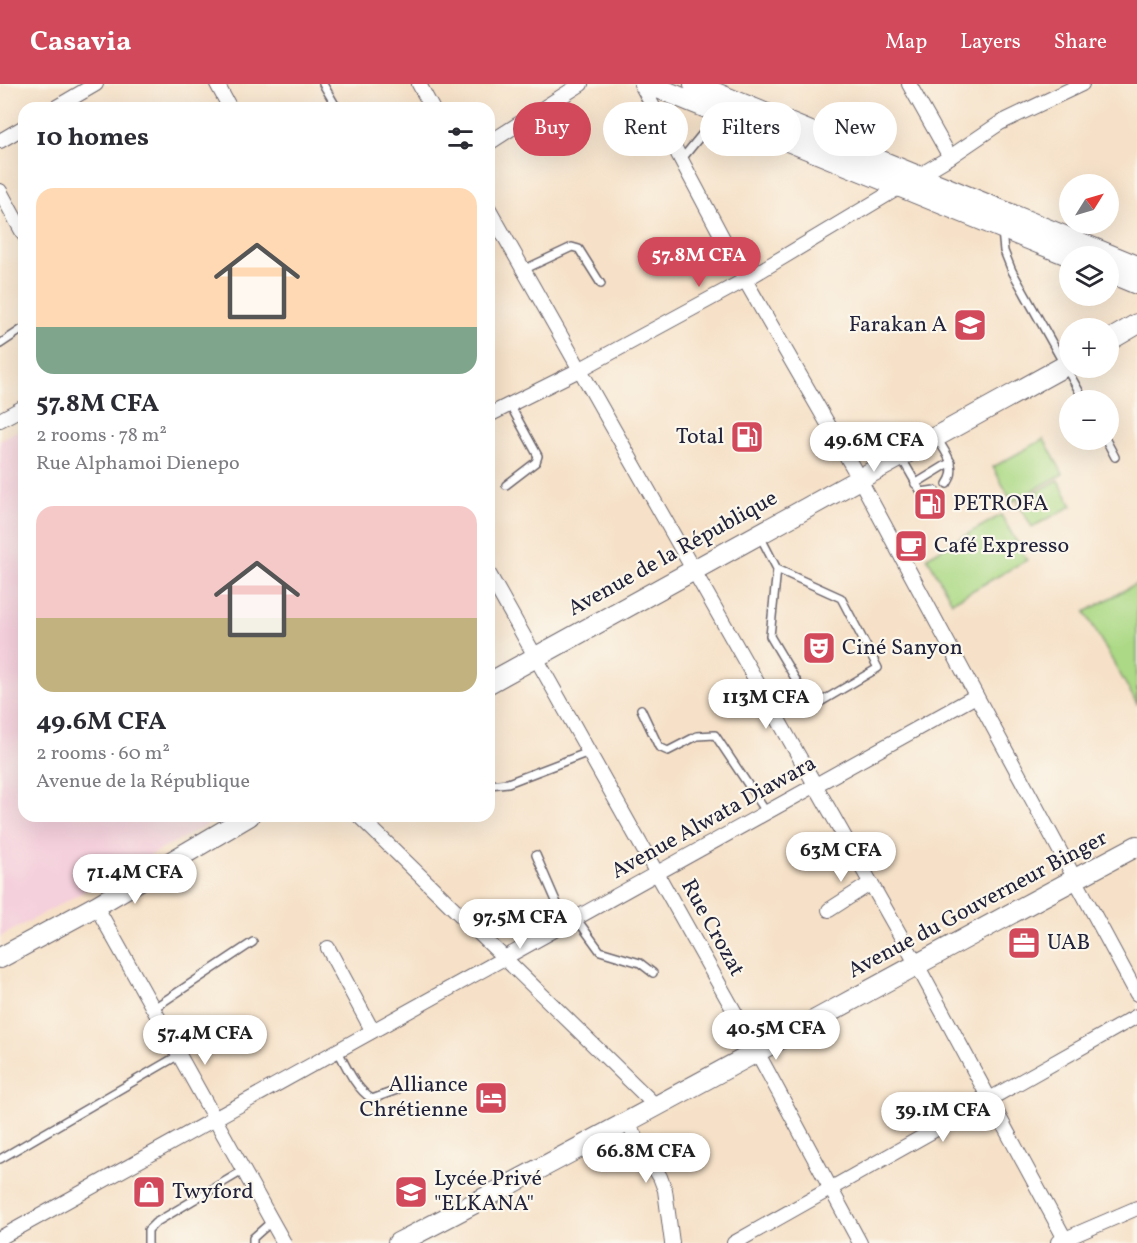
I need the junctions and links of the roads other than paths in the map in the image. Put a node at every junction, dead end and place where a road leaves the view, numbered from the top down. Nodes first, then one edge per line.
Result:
1 (96, 84) edge
2 (217, 84) edge
3 (323, 84) edge
4 (419, 84) edge
5 (581, 84) edge
6 (640, 84) edge
7 (648, 84) edge
8 (694, 84) edge
9 (909, 84) edge
10 (1082, 84) edge
11 (66, 102) edge
12 (227, 102) edge
13 (334, 102) edge
14 (429, 102) edge
15 (700, 105) edge
16 (18, 130) edge
17 (700, 137) edge
18 (495, 138) edge
19 (0, 141) edge
20 (801, 146) edge
21 (950, 157) junction
22 (681, 160) junction
23 (917, 177) junction
24 (900, 187) junction
25 (0, 191) edge
26 (495, 220) edge
27 (18, 224) edge
28 (1002, 229) junction
29 (1059, 252) edge
30 (1137, 266) edge
31 (523, 270) junction
32 (1119, 277) edge
33 (745, 280) junction
34 (601, 284) dead end
35 (1137, 284) edge
36 (1137, 324) edge
37 (18, 332) edge
38 (1119, 334) edge
39 (0, 344) edge
40 (1059, 350) edge
41 (1059, 368) edge
42 (579, 370) junction
43 (510, 405) junction
44 (18, 410) edge
45 (495, 412) edge
46 (0, 420) edge
47 (936, 436) junction
48 (1111, 450) edge
49 (900, 455) junction
50 (1115, 457) dead end
51 (951, 462) junction
52 (859, 478) junction
53 (915, 484) junction
54 (947, 484) dead end
55 (506, 485) dead end
56 (935, 490) dead end
57 (758, 534) junction
58 (693, 569) junction
59 (777, 569) junction
60 (495, 585) edge
61 (535, 658) junction
62 (495, 680) edge
63 (976, 696) junction
64 (641, 709) dead end
65 (589, 752) junction
66 (495, 784) edge
67 (816, 787) junction
68 (767, 813) junction
69 (239, 822) edge
70 (365, 822) edge
71 (1137, 846) edge
72 (536, 855) dead end
73 (657, 872) junction
74 (1077, 878) junction
75 (871, 883) junction
76 (96, 906) junction
77 (829, 910) dead end
78 (571, 921) junction
79 (253, 942) dead end
80 (328, 948) dead end
81 (0, 958) edge
82 (506, 958) junction
83 (916, 963) junction
84 (653, 973) dead end
85 (1137, 994) edge
86 (154, 1008) junction
87 (1137, 1016) edge
88 (372, 1030) junction
89 (337, 1049) junction
90 (756, 1050) junction
91 (180, 1054) junction
92 (397, 1090) dead end
93 (989, 1100) junction
94 (657, 1107) junction
95 (216, 1118) junction
96 (627, 1123) junction
97 (0, 1159) edge
98 (244, 1170) junction
99 (831, 1186) junction
100 (1137, 1208) edge
101 (272, 1221) junction
102 (0, 1238) edge
103 (1060, 1241) edge
104 (148, 1243) edge
105 (253, 1243) edge
106 (284, 1243) edge
107 (398, 1243) edge
108 (672, 1243) edge
109 (734, 1243) edge
110 (860, 1243) edge

1 - 11 street
2 - 12 street
3 - 13 lane
4 - 14 street
5 - 18 street
6 - 22 street
7 - 15 street
8 - 23 street
9 - 21 street
10 - 21 street
16 - 19 street
17 - 22 lane
20 - 24 street
21 - 23 street
22 - 33 street
23 - 24 street
23 - 30 street
24 - 28 street
24 - 33 street
25 - 27 street
26 - 31 street
28 - 29 street
28 - 40 lane
31 - 34 lane
31 - 42 street
32 - 35 street
33 - 42 street
33 - 52 street
36 - 38 street
37 - 39 lane
41 - 47 street, Avenue de la République
42 - 43 street
42 - 58 street
43 - 45 street
43 - 55 lane
44 - 46 street
47 - 49 street, Avenue de la République
47 - 51 lane
48 - 50 lane
49 - 52 street, Avenue de la République
49 - 53 lane
51 - 53 lane
51 - 54 lane
52 - 57 street, Avenue de la République
52 - 63 street
53 - 56 lane
57 - 58 street, Avenue de la République
57 - 59 lane
58 - 61 street, Avenue de la République
58 - 67 street
59 - 59 lane
60 - 61 street, Rue Crozat
61 - 62 street, Avenue de la République
61 - 65 street, Rue Crozat
63 - 67 street, Avenue Alwata Diawara
63 - 74 street
64 - 68 lane
65 - 66 lane
65 - 73 street, Rue Crozat
67 - 68 street, Avenue Alwata Diawara
67 - 75 street
68 - 73 street, Avenue Alwata Diawara
69 - 76 street
70 - 82 street
71 - 74 street, Avenue du Gouverneur Binger
72 - 78 lane
73 - 78 street, Avenue Alwata Diawara
73 - 90 street, Rue Crozat
74 - 83 street, Avenue du Gouverneur Binger
74 - 85 street
75 - 77 street
75 - 83 street
76 - 81 street
76 - 86 street
78 - 82 street, Avenue Alwata Diawara
78 - 84 lane
79 - 86 lane
80 - 88 street
82 - 88 street, Avenue Alwata Diawara
82 - 94 street
83 - 90 street, Avenue du Gouverneur Binger
83 - 93 street
86 - 91 street
87 - 93 street
88 - 89 street, Avenue Alwata Diawara
89 - 92 lane
89 - 95 street, Avenue Alwata Diawara
90 - 94 street, Avenue du Gouverneur Binger
90 - 99 street, Rue Crozat
91 - 95 street
91 - 97 lane
93 - 99 street
93 - 103 street
94 - 96 street, Avenue du Gouverneur Binger
95 - 98 street
95 - 102 street, Avenue Alwata Diawara
96 - 107 street, Avenue du Gouverneur Binger
96 - 108 street
98 - 101 street
98 - 104 lane
99 - 109 street
99 - 110 street, Rue Crozat
100 - 103 street
101 - 105 lane
101 - 106 street

